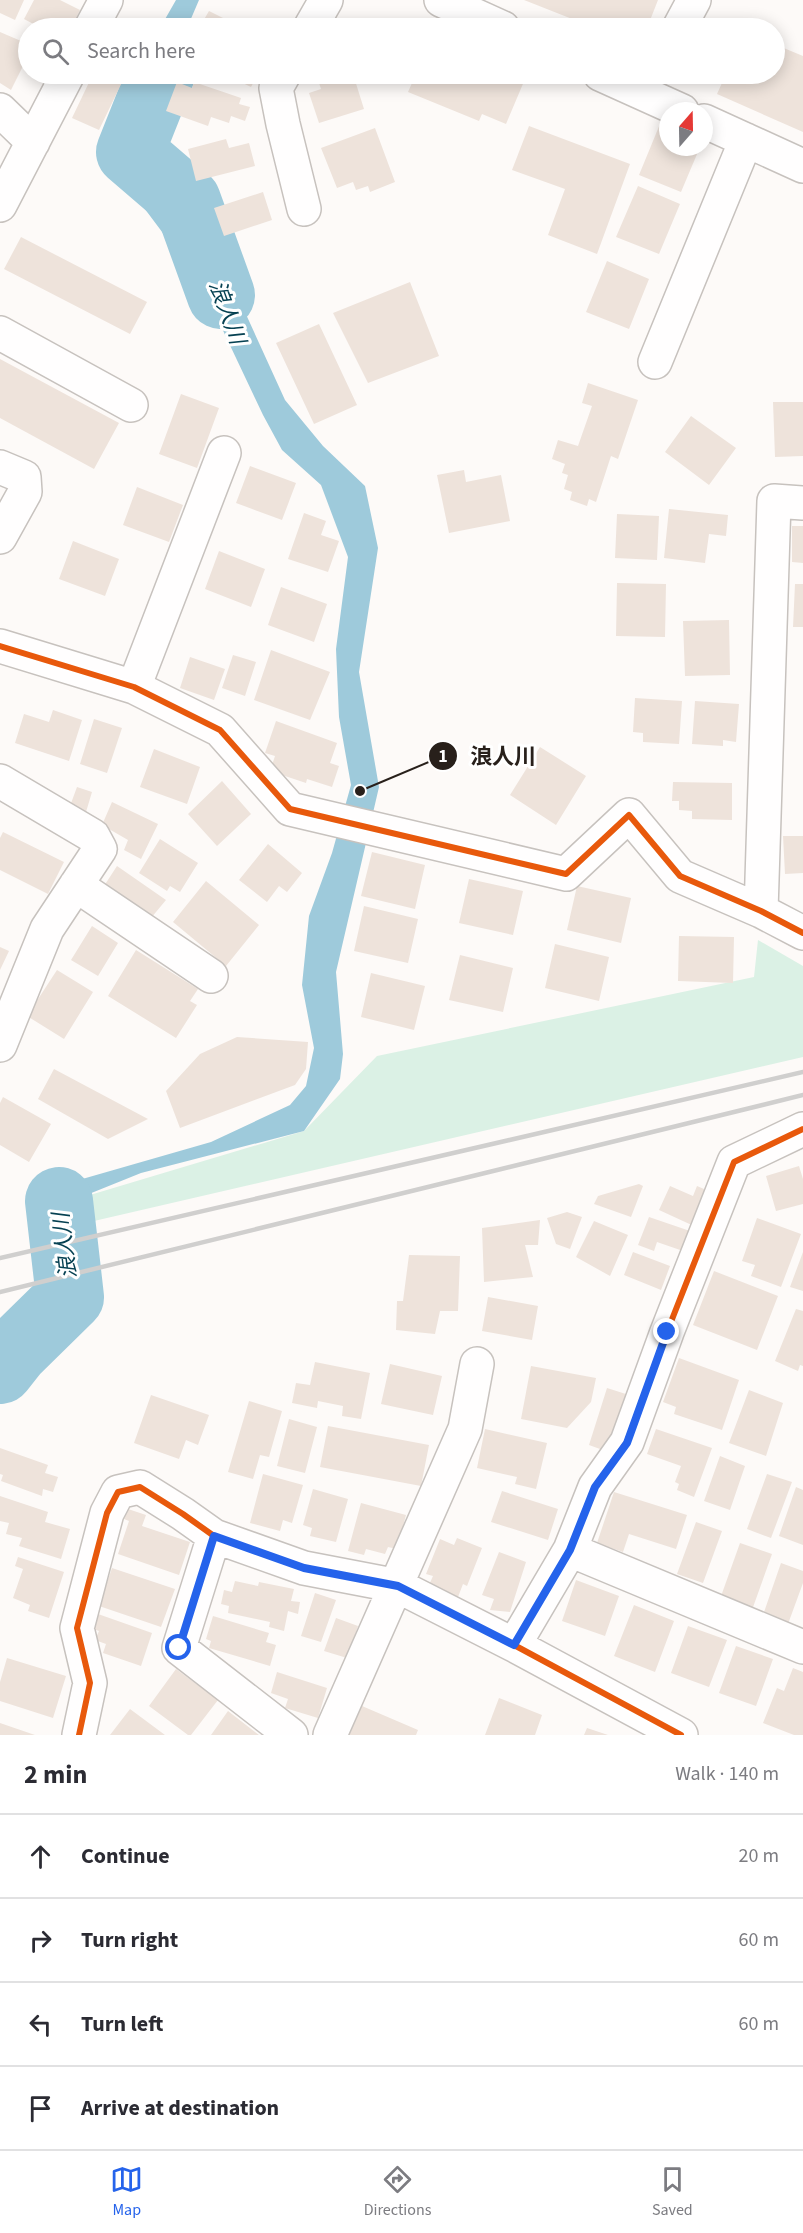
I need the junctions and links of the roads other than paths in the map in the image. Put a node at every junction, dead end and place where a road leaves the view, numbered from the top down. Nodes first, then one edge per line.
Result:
1 (105, 0) edge
2 (326, 0) edge
3 (441, 0) edge
4 (694, 0) edge
5 (96, 18) edge
6 (316, 18) edge
7 (481, 18) edge
8 (684, 18) edge
9 (62, 84) edge
10 (279, 84) edge
11 (649, 84) edge
12 (671, 102) edge
13 (0, 110) edge
14 (713, 125) edge
15 (746, 140) junction
16 (17, 156) edge
17 (803, 166) edge
18 (0, 205) edge
19 (304, 209) dead end
20 (0, 333) edge
21 (655, 362) dead end
22 (131, 405) dead end
23 (225, 453) dead end
24 (0, 467) edge
25 (803, 503) edge
26 (0, 537) edge
27 (0, 646) edge
28 (134, 687) junction
29 (0, 781) edge
30 (76, 885) junction
31 (761, 911) junction
32 (803, 933) edge
33 (211, 976) dead end
34 (0, 1045) edge
35 (803, 1129) edge
36 (477, 1364) dead end
37 (214, 1536) junction
38 (570, 1550) junction
39 (398, 1586) junction
40 (514, 1645) junction
41 (803, 1647) edge
42 (78, 1735) edge
43 (291, 1735) edge
44 (330, 1735) edge
45 (681, 1735) edge

1 - 5 street
2 - 6 street
3 - 7 street
4 - 8 street
9 - 16 street
10 - 19 street
11 - 12 street
13 - 16 street
14 - 15 street
15 - 17 street
15 - 21 street
16 - 18 street
20 - 22 street
23 - 28 street
24 - 26 street
25 - 31 street
27 - 28 street
28 - 31 street
29 - 30 street
30 - 33 street
30 - 34 street
31 - 32 street
35 - 38 street
36 - 39 street
37 - 39 street
37 - 42 street
37 - 43 street
38 - 40 street
38 - 41 street
39 - 40 street
39 - 44 street
40 - 45 street

